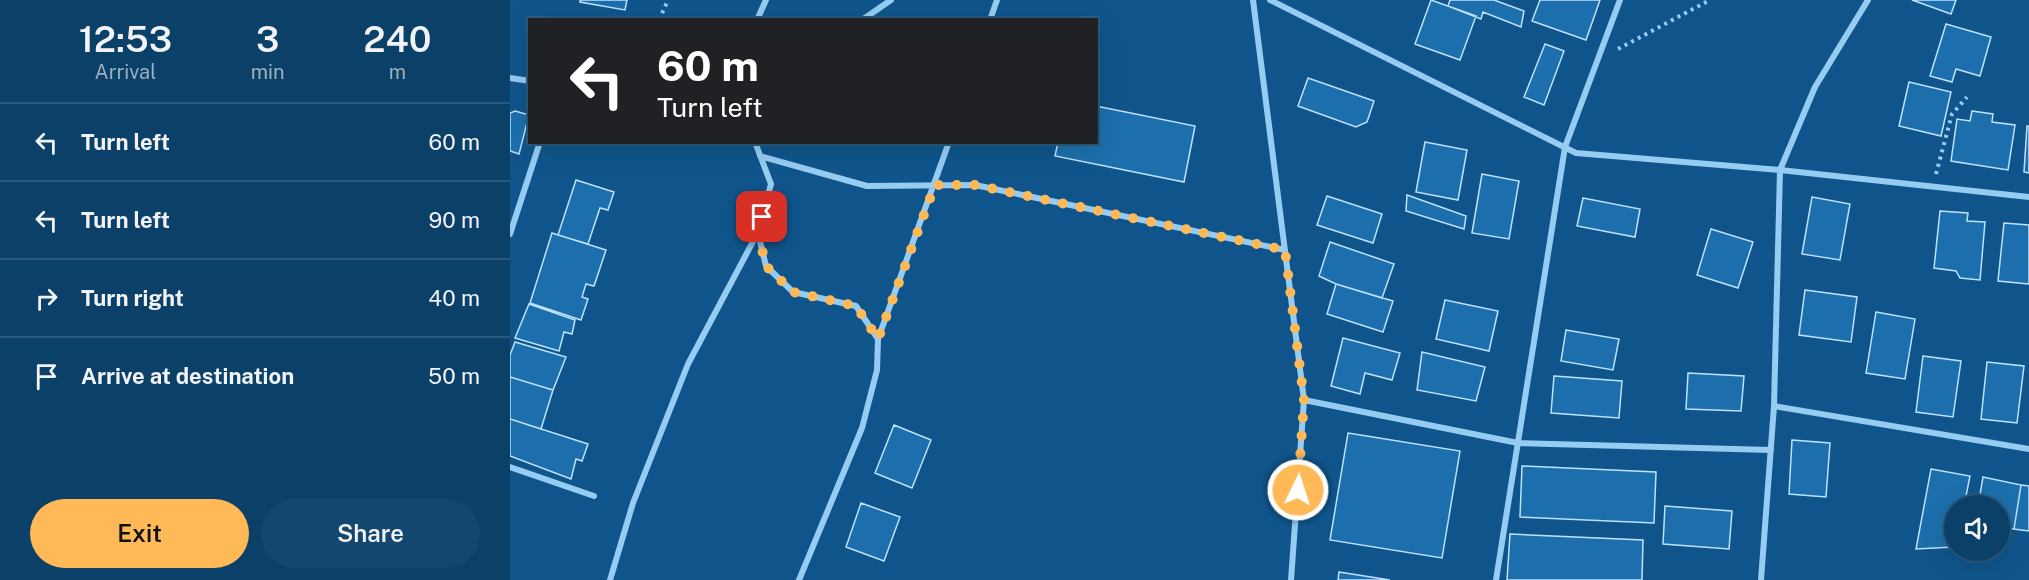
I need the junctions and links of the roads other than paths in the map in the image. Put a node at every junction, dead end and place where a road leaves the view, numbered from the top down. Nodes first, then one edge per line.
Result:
1 (766, 0) edge
2 (891, 0) edge
3 (997, 0) edge
4 (1253, 0) edge
5 (1270, 0) edge
6 (1620, 0) edge
7 (1868, 0) edge
8 (758, 18) edge
9 (865, 18) edge
10 (991, 18) edge
11 (510, 78) edge
12 (528, 81) edge
13 (539, 144) edge
14 (757, 144) edge
15 (948, 144) edge
16 (1565, 147) junction
17 (760, 156) junction
18 (1780, 170) junction
19 (935, 185) junction
20 (2029, 197) edge
21 (758, 233) junction
22 (510, 234) edge
23 (1285, 250) junction
24 (878, 339) junction
25 (1304, 400) junction
26 (1774, 406) junction
27 (1518, 443) junction
28 (2029, 449) edge
29 (1771, 450) junction
30 (510, 466) edge
31 (594, 496) dead end
32 (610, 580) edge
33 (800, 580) edge
34 (1291, 580) edge
35 (1496, 580) edge
36 (1761, 580) edge

1 - 8 street
2 - 9 street
3 - 10 street
4 - 23 street
5 - 16 street
6 - 16 street
7 - 18 street
11 - 12 street
13 - 22 street
14 - 17 street
15 - 19 street
16 - 18 street
16 - 27 street
17 - 19 street
17 - 21 street
18 - 20 street
18 - 26 street
19 - 23 street
19 - 24 street
21 - 24 street
21 - 32 street
23 - 25 street
24 - 33 street
25 - 27 street
25 - 34 street
26 - 28 street
26 - 29 street
27 - 29 street
27 - 35 street
29 - 36 street
30 - 31 street

